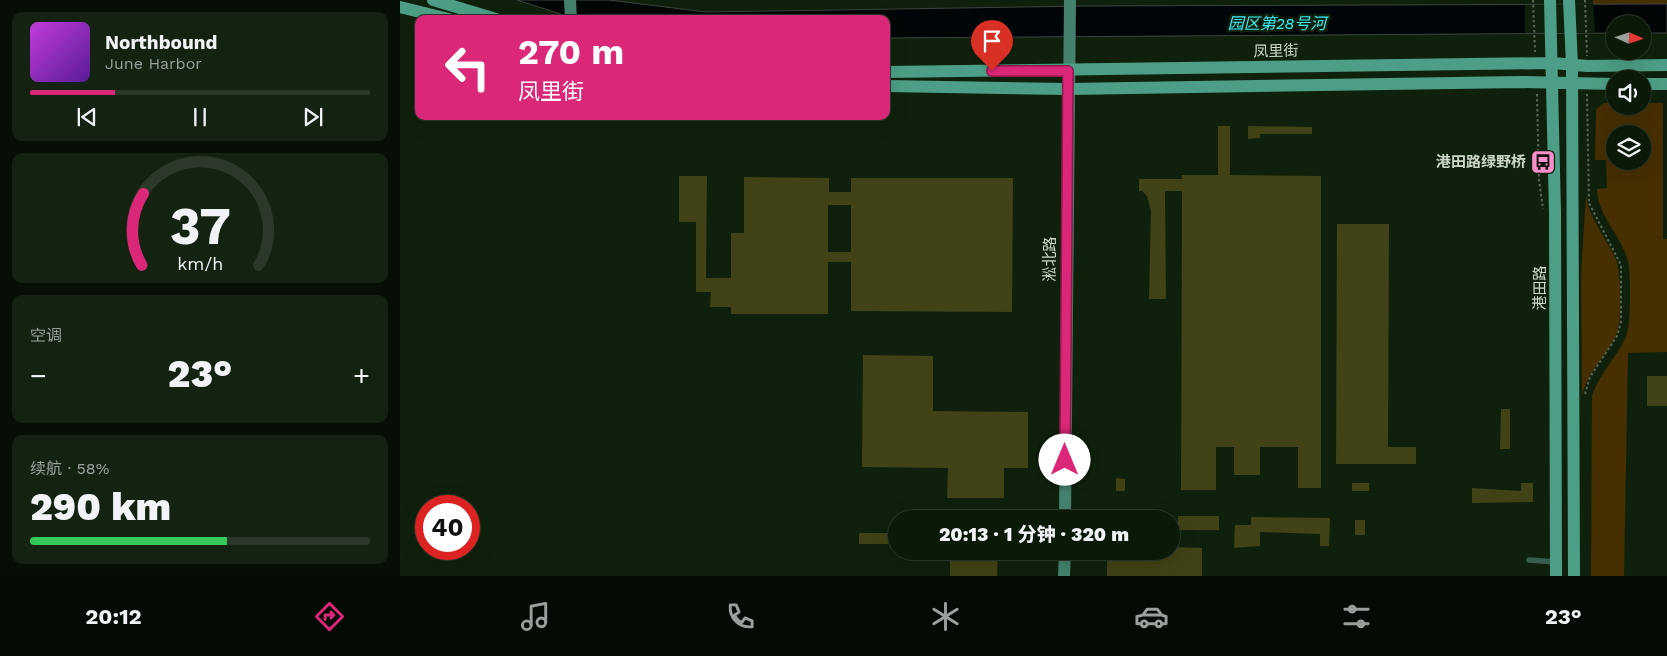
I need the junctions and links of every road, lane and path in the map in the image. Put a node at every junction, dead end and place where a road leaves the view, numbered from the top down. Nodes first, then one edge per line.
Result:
1 (433, 0) edge
2 (570, 0) edge
3 (1533, 0) edge
4 (1585, 0) edge
5 (1550, 2) edge
6 (1569, 2) edge
7 (1070, 3) edge
8 (400, 7) edge
9 (433, 15) edge
10 (483, 15) edge
11 (571, 15) edge
12 (1534, 33) dead end
13 (1553, 64) junction
14 (1572, 65) junction
15 (1667, 65) edge
16 (1587, 66) junction
17 (1068, 71) junction
18 (890, 72) edge
19 (1554, 84) junction
20 (1587, 84) junction
21 (1606, 84) edge
22 (1651, 84) edge
23 (1667, 84) edge
24 (1572, 85) junction
25 (890, 86) edge
26 (1068, 89) junction
27 (1584, 396) dead end
28 (1065, 510) edge
29 (1065, 560) edge
30 (1529, 560) dead end
31 (1556, 562) junction
32 (1064, 576) edge
33 (1556, 576) edge
34 (1574, 576) edge

1 - 10 main road
2 - 11 street
3 - 12 path
4 - 16 path
5 - 13 main road, 港田路
6 - 14 main road
7 - 17 street, 淞北路
8 - 9 main road
13 - 14 main road, 凤里街
13 - 17 main road, 凤里街
13 - 19 main road, 港田路
14 - 16 main road, 凤里街
14 - 24 main road
15 - 16 main road, 凤里街
17 - 18 main road, 凤里街
17 - 26 street, 淞北路
19 - 24 main road
19 - 26 main road
19 - 31 main road, 港田路
20 - 21 main road
20 - 24 main road
20 - 27 path
22 - 23 main road
24 - 34 main road
25 - 26 main road
26 - 28 street, 淞北路
29 - 32 street
30 - 31 lane
31 - 33 main road, 港田路

